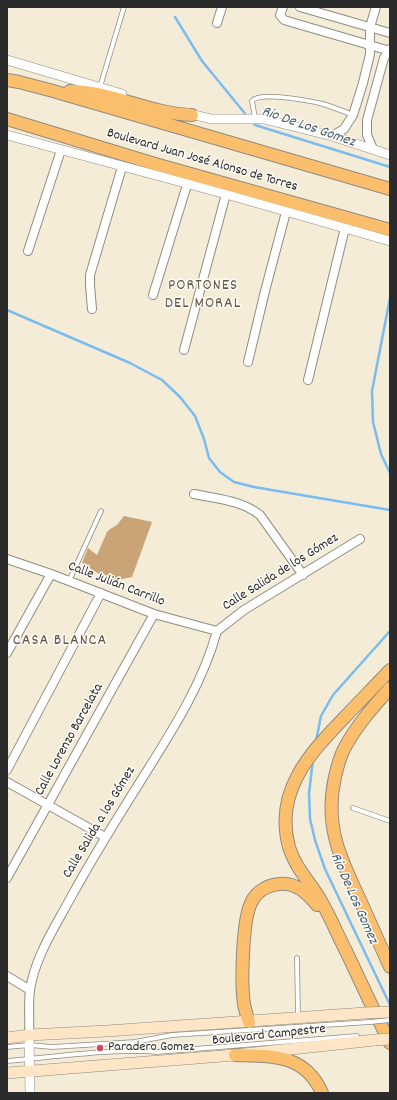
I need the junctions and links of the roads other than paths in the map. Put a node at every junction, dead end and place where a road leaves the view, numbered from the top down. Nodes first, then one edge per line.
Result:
1 (124, 7) edge
2 (222, 7) edge
3 (283, 7) edge
4 (300, 7) edge
5 (376, 7) edge
6 (217, 23) dead end
7 (370, 27) junction
8 (390, 33) edge
9 (369, 44) junction
10 (390, 50) edge
11 (7, 60) edge
12 (7, 80) edge
13 (100, 87) junction
14 (53, 91) junction
15 (192, 115) junction
16 (353, 115) junction
17 (253, 118) junction
18 (7, 119) edge
19 (7, 135) edge
20 (332, 136) junction
21 (373, 149) junction
22 (61, 150) junction
23 (390, 155) edge
24 (122, 167) junction
25 (187, 185) junction
26 (390, 189) edge
27 (226, 194) junction
28 (286, 212) junction
29 (345, 228) junction
30 (388, 235) edge
31 (28, 251) dead end
32 (153, 295) dead end
33 (92, 309) dead end
34 (184, 350) dead end
35 (248, 362) dead end
36 (308, 380) dead end
37 (194, 494) dead end
38 (101, 511) dead end
39 (360, 539) dead end
40 (7, 559) edge
41 (51, 574) junction
42 (302, 574) junction
43 (69, 581) junction
44 (101, 594) junction
45 (154, 614) junction
46 (217, 631) junction
47 (7, 653) edge
48 (390, 670) edge
49 (390, 688) edge
50 (7, 770) edge
51 (7, 782) edge
52 (49, 805) junction
53 (353, 808) dead end
54 (390, 821) edge
55 (105, 837) junction
56 (7, 878) edge
57 (336, 932) junction
58 (297, 958) dead end
59 (390, 967) edge
60 (7, 976) edge
61 (30, 990) junction
62 (390, 1012) edge
63 (298, 1018) junction
64 (368, 1018) junction
65 (390, 1020) edge
66 (249, 1022) junction
67 (390, 1034) edge
68 (359, 1036) dead end
69 (372, 1037) junction
70 (7, 1038) edge
71 (390, 1039) edge
72 (30, 1040) junction
73 (390, 1043) edge
74 (7, 1047) edge
75 (235, 1055) junction
76 (30, 1059) junction
77 (7, 1061) edge
78 (29, 1071) junction
79 (7, 1073) edge
80 (30, 1093) edge
81 (322, 1093) edge

1 - 13 lane
2 - 6 street
3 - 9 street
4 - 7 street
5 - 7 street
7 - 8 street
7 - 9 street
9 - 10 street
9 - 16 street
10 - 21 street
11 - 13 street
12 - 14 main road, Boulevard Juan José Alonso de Torres
13 - 15 street
14 - 15 main road
14 - 26 main road, Boulevard Juan José Alonso de Torres
15 - 17 street
16 - 17 lane
16 - 20 street
17 - 20 street
18 - 30 main road, Boulevard Juan José Alonso de Torres
19 - 22 street, Boulevard Juan José Alonso de Torres
20 - 21 street
21 - 23 street
22 - 24 street, Boulevard Juan José Alonso de Torres
22 - 31 street
24 - 25 street, Boulevard Juan José Alonso de Torres
24 - 33 street
25 - 27 street, Boulevard Juan José Alonso de Torres
25 - 32 street
27 - 28 street, Boulevard Juan José Alonso de Torres
27 - 34 street
28 - 29 street, Boulevard Juan José Alonso de Torres
28 - 35 street
29 - 30 street, Boulevard Juan José Alonso de Torres
29 - 36 street
37 - 42 street
38 - 43 lane
39 - 42 street, Calle Salida de los Gómez
40 - 41 street, Calle Julián Carrillo
41 - 43 street, Calle Julián Carrillo
41 - 47 street
42 - 46 street, Calle Salida de los Gómez
43 - 44 street, Calle Julián Carrillo
44 - 45 street, Calle Julián Carrillo
44 - 50 street
45 - 46 street, Calle Julián Carrillo
45 - 52 street, Calle Lorenzo Barcelata
46 - 55 street, Calle Salida a los Gómez
48 - 57 main road
49 - 59 main road
51 - 52 street
52 - 55 street
52 - 56 street, Calle Lorenzo Barcelata
53 - 54 lane
55 - 61 street, Calle Salida a los Gómez
57 - 66 main road
57 - 73 main road
58 - 63 lane
60 - 61 street
61 - 72 street, Calle Salida a los Gómez
62 - 64 main road, Boulevard Campestre, bridge
63 - 64 main road, Boulevard Campestre
63 - 66 main road, Boulevard Campestre
64 - 65 lane, bridge
64 - 72 lane
66 - 72 main road, Boulevard Campestre
67 - 69 lane
68 - 76 lane
69 - 71 main road, Boulevard Campestre, bridge
69 - 75 main road, Boulevard Campestre
70 - 72 main road, Boulevard Campestre
72 - 74 lane
72 - 76 street
75 - 78 main road, Boulevard Campestre
75 - 81 main road
76 - 77 lane
76 - 78 street
78 - 79 main road, Boulevard Campestre
78 - 80 street

